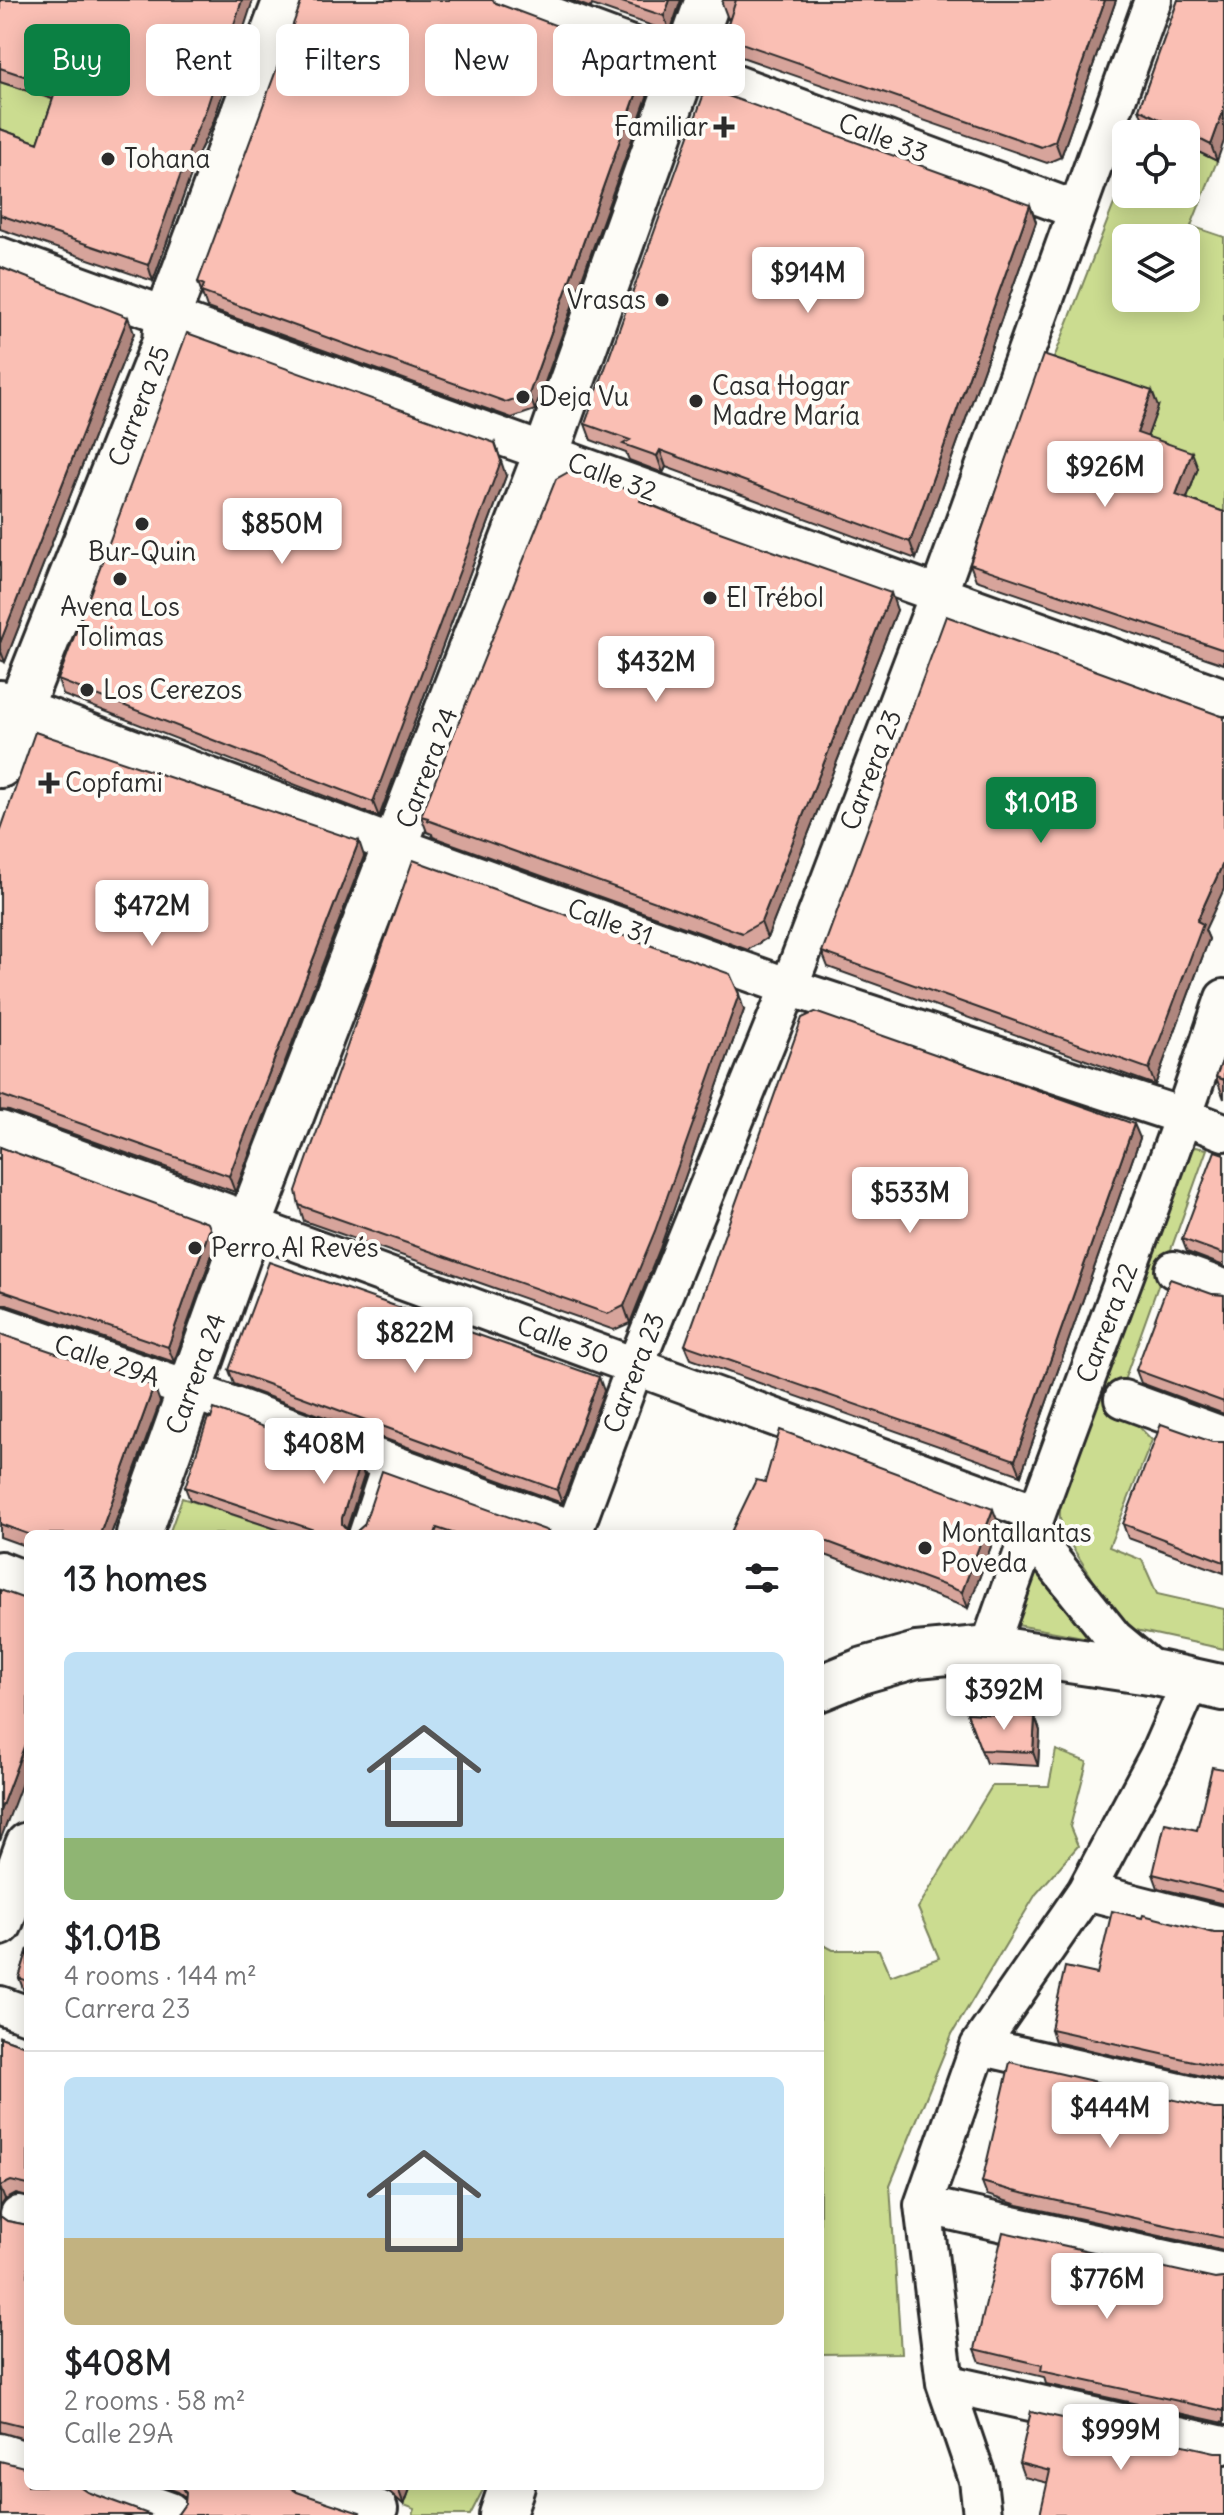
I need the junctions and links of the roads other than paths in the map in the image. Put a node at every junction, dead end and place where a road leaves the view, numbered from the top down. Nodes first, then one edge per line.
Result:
1 (286, 0) edge
2 (510, 0) edge
3 (708, 0) edge
4 (1153, 0) edge
5 (576, 24) edge
6 (699, 24) edge
7 (745, 86) edge
8 (672, 96) edge
9 (1076, 210) junction
10 (0, 256) edge
11 (167, 318) junction
12 (546, 454) junction
13 (938, 595) junction
14 (1224, 697) edge
15 (10, 703) edge
16 (0, 765) edge
17 (397, 846) junction
18 (789, 987) junction
19 (1224, 998) edge
20 (1185, 1117) junction
21 (1224, 1132) edge
22 (0, 1134) edge
23 (249, 1225) junction
24 (1174, 1270) dead end
25 (1224, 1288) edge
26 (0, 1325) edge
27 (635, 1366) junction
28 (190, 1390) junction
29 (1123, 1399) dead end
30 (1224, 1436) edge
31 (382, 1461) junction
32 (1032, 1523) junction
33 (140, 1530) edge
34 (359, 1530) edge
35 (569, 1530) edge
36 (575, 1530) edge
37 (0, 1570) edge
38 (24, 1579) edge
39 (989, 1648) junction
40 (1190, 1680) edge
41 (824, 1686) edge
42 (24, 1856) edge
43 (1086, 1891) junction
44 (0, 1923) edge
45 (1224, 1926) edge
46 (0, 2005) edge
47 (24, 2014) edge
48 (979, 2046) junction
49 (1224, 2102) edge
50 (923, 2205) junction
51 (1224, 2272) edge
52 (945, 2383) junction
53 (1224, 2445) edge
54 (116, 2490) edge
55 (321, 2490) edge
56 (511, 2490) edge
57 (172, 2504) edge
58 (379, 2509) dead end
59 (502, 2515) edge
60 (982, 2515) edge

1 - 11 main road, Carrera 25
2 - 5 street, Calle 33
3 - 6 main road, Carrera 24
4 - 9 street, Carrera 23
7 - 9 street, Calle 33
8 - 12 main road, Carrera 24
9 - 13 street, Carrera 23
10 - 11 street, Calle 32
11 - 12 street, Calle 32
11 - 15 main road, Carrera 25
12 - 13 street, Calle 32
12 - 17 main road, Carrera 24
13 - 14 street, Calle 32
13 - 18 street, Carrera 23
15 - 16 main road, Carrera 25
15 - 17 street, Calle 31
17 - 18 street, Calle 31
17 - 23 main road, Carrera 24
18 - 20 street, Calle 31
18 - 27 street, Carrera 23
19 - 20 street, Carrera 22
20 - 21 street, Calle 31
20 - 32 street, Carrera 22
22 - 23 main road, Calle 30
23 - 27 street, Calle 30
23 - 28 main road, Carrera 24
24 - 25 street
26 - 28 street, Calle 29A
27 - 32 street, Calle 30
27 - 36 street, Carrera 23
28 - 31 street, Calle 29A
28 - 33 main road, Carrera 24
29 - 30 street
31 - 34 lane
31 - 35 street, Calle 29A
32 - 39 street, Carrera 22
32 - 40 street
37 - 38 street
39 - 40 main road
39 - 41 main road
40 - 43 street
42 - 44 main road
43 - 45 street
43 - 48 street
46 - 47 street
48 - 49 street
48 - 50 street
50 - 51 street
50 - 52 street
52 - 53 street
52 - 60 street
54 - 57 street
55 - 58 street
56 - 59 main road

